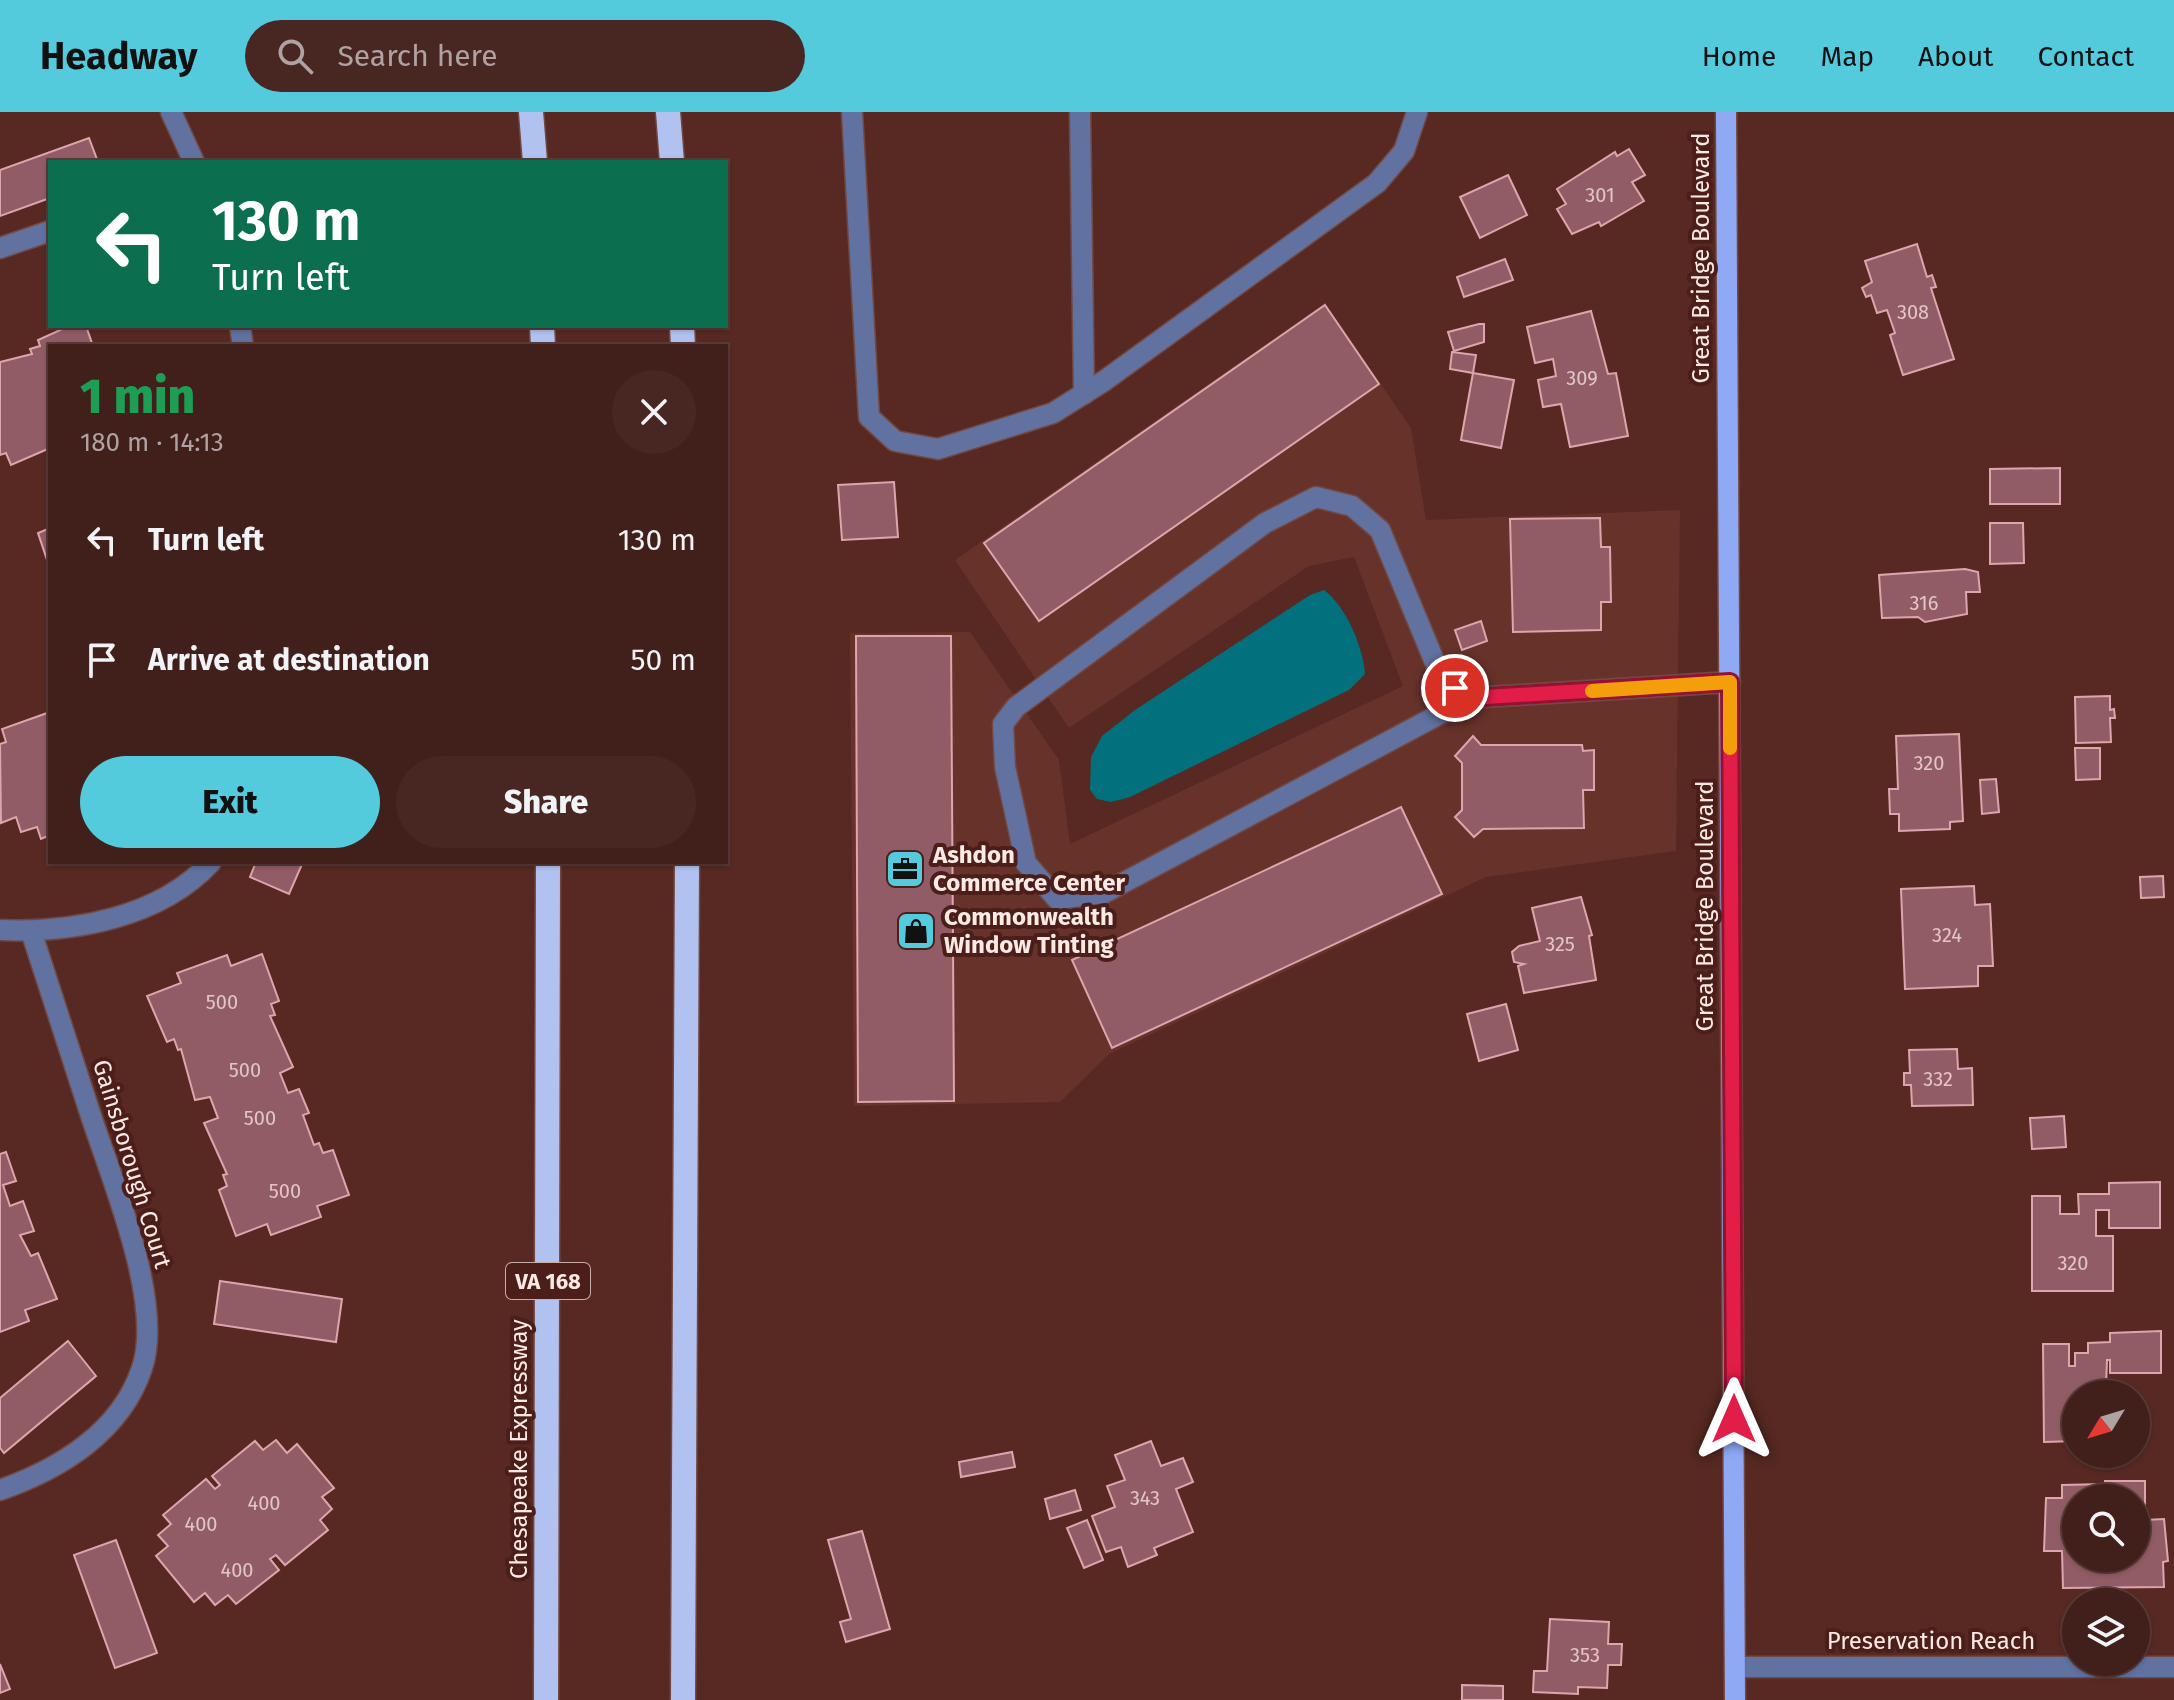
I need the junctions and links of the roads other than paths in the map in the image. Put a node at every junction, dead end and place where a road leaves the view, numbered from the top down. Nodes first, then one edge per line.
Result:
1 (171, 112) edge
2 (531, 112) edge
3 (668, 112) edge
4 (852, 112) edge
5 (1080, 112) edge
6 (1417, 112) edge
7 (1726, 112) edge
8 (193, 160) edge
9 (535, 160) edge
10 (672, 160) edge
11 (48, 232) edge
12 (0, 248) edge
13 (1084, 394) junction
14 (1730, 682) junction
15 (1470, 698) junction
16 (209, 864) edge
17 (548, 864) edge
18 (687, 864) edge
19 (0, 930) edge
20 (31, 931) junction
21 (0, 1490) edge
22 (1735, 1667) junction
23 (2174, 1667) edge
24 (546, 1700) edge
25 (683, 1700) edge
26 (1735, 1700) edge

1 - 8 street
2 - 9 highway
3 - 10 highway
4 - 13 street
5 - 13 street
6 - 13 street
7 - 14 main road, Great Bridge Boulevard
11 - 12 street
14 - 15 street
14 - 22 main road, Great Bridge Boulevard
15 - 15 street
16 - 20 street
17 - 24 highway, Chesapeake Expressway / VA 168
18 - 25 highway
19 - 20 street
20 - 21 street, Gainsborough Court
22 - 23 street, Preservation Reach
22 - 26 main road, Great Bridge Boulevard

